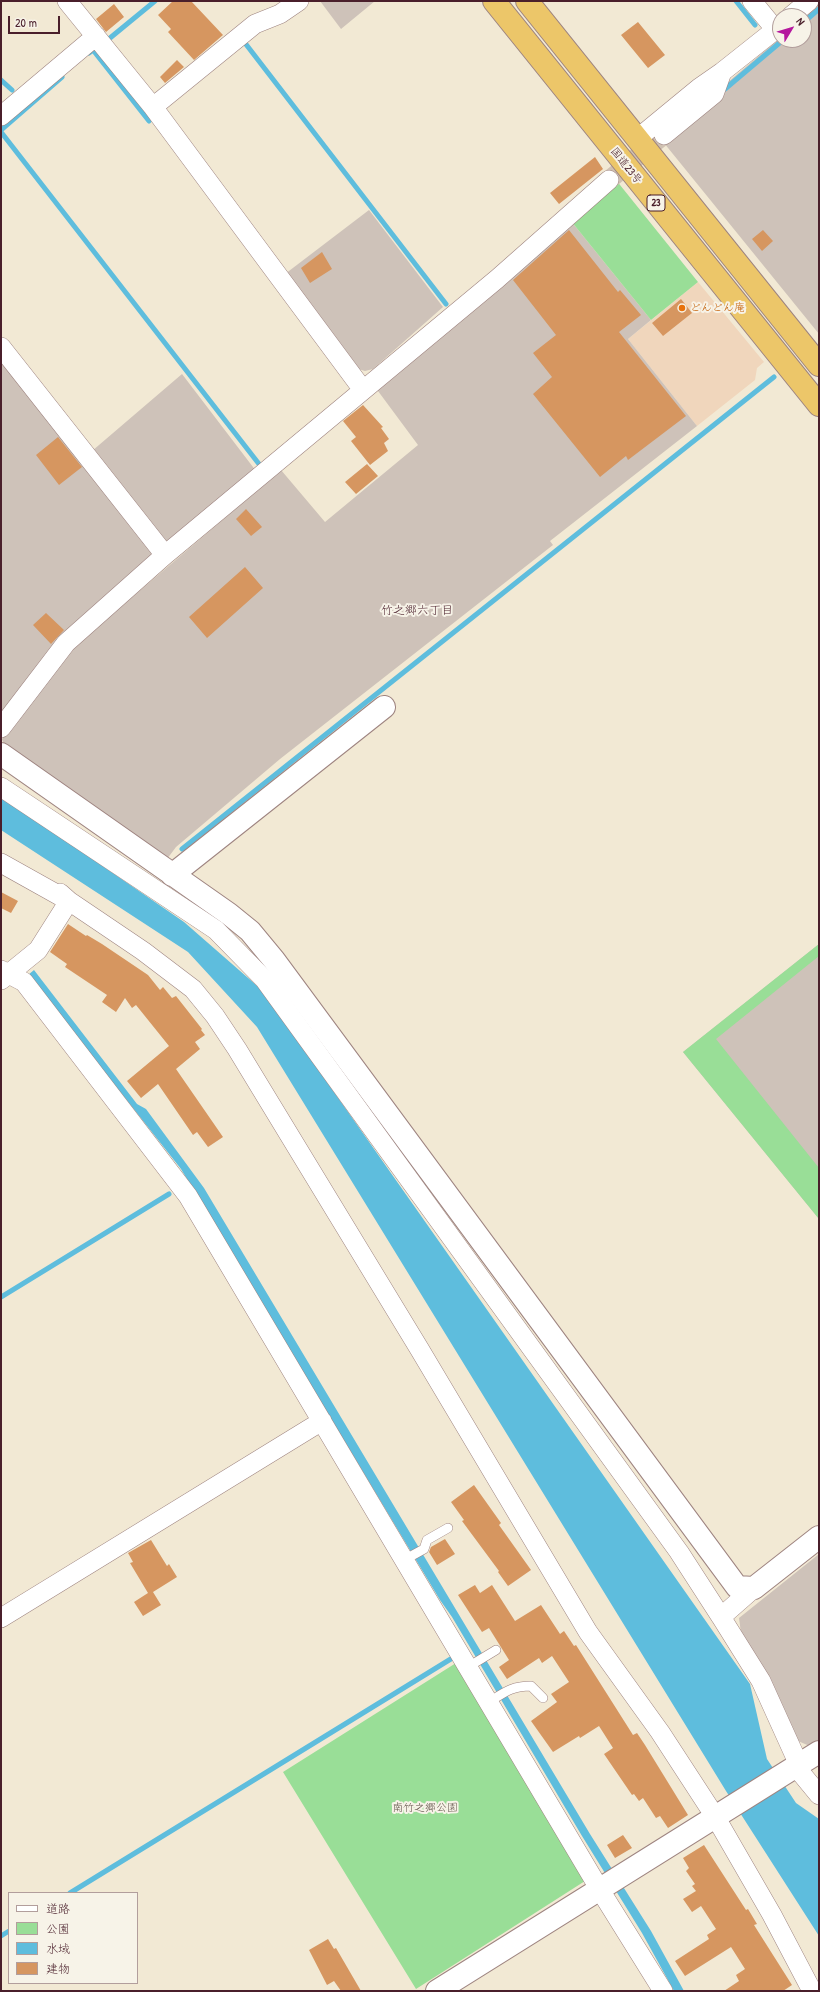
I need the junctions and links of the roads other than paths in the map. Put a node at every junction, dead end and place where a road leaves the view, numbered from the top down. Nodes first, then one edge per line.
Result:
1 (67, 1) edge
2 (299, 1) edge
3 (494, 1) edge
4 (528, 1) edge
5 (752, 1) edge
6 (809, 1) edge
7 (801, 8) edge
8 (772, 22) edge
9 (772, 33) edge
10 (96, 36) junction
11 (722, 72) junction
12 (153, 107) junction
13 (1, 116) edge
14 (664, 135) tunnel mouth
15 (637, 139) junction
16 (609, 180) tunnel mouth
17 (1, 347) edge
18 (819, 365) edge
19 (363, 390) junction
20 (819, 405) edge
21 (165, 555) junction
22 (384, 707) dead end
23 (1, 728) edge
24 (1, 754) edge
25 (1, 787) edge
26 (1, 849) edge
27 (1, 863) edge
28 (172, 875) junction
29 (70, 901) junction
30 (4, 975) edge
31 (322, 1421) junction
32 (448, 1528) dead end
33 (819, 1537) edge
34 (407, 1559) junction
35 (754, 1588) junction
36 (721, 1617) junction
37 (1, 1618) edge
38 (496, 1650) dead end
39 (471, 1665) junction
40 (543, 1698) dead end
41 (491, 1700) junction
42 (819, 1752) edge
43 (794, 1768) junction
44 (819, 1795) edge
45 (723, 1813) junction
46 (604, 1887) junction
47 (437, 1991) edge
48 (663, 1991) edge
49 (812, 1991) edge

1 - 10 street
2 - 12 street
3 - 20 highway, 国道23号 / 23
4 - 15 highway, 23
5 - 8 street
6 - 7 street
9 - 11 street
10 - 12 street
10 - 13 street
11 - 14 street
11 - 15 street
12 - 19 street
15 - 18 highway, 23
16 - 19 street
17 - 21 street
19 - 21 street
21 - 23 street
22 - 28 street
24 - 28 street
25 - 36 street
26 - 29 street
27 - 29 street
28 - 35 street
29 - 30 street
29 - 45 street
30 - 31 street
31 - 34 street
31 - 37 street
32 - 34 lane
33 - 35 street
34 - 39 street
35 - 36 street
36 - 43 street
38 - 39 lane
39 - 41 street
40 - 41 lane
41 - 46 street
42 - 43 street
43 - 44 street
43 - 45 street
45 - 46 street
45 - 49 street
46 - 47 street
46 - 48 street

